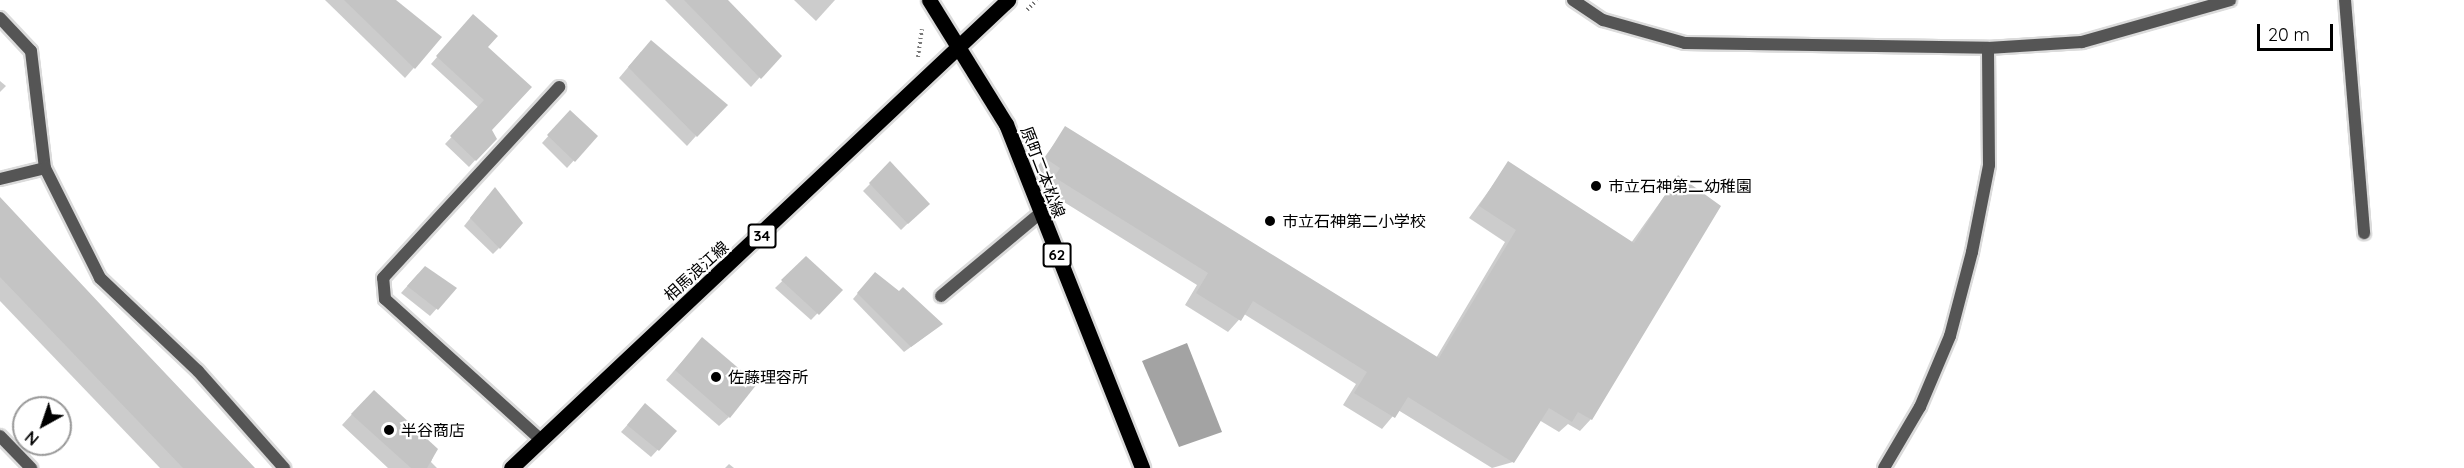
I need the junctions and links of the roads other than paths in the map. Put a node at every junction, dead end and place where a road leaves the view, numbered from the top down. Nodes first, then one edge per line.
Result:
1 (929, 0) edge
2 (1008, 0) edge
3 (1573, 0) edge
4 (2230, 0) edge
5 (2345, 0) edge
6 (0, 18) edge
7 (962, 46) junction
8 (1988, 48) junction
9 (558, 87) dead end
10 (45, 168) junction
11 (0, 178) edge
12 (1039, 214) junction
13 (2364, 233) dead end
14 (941, 296) dead end
15 (0, 436) edge
16 (540, 439) junction
17 (31, 468) edge
18 (284, 468) edge
19 (512, 468) edge
20 (1142, 468) edge
21 (1884, 468) edge

1 - 7 main road, 原町二本松線 / 62
2 - 7 main road, 相馬浪江線 / 34
3 - 8 street
4 - 8 street
5 - 13 street
6 - 10 street
7 - 12 main road, 原町二本松線 / 62
7 - 16 main road, 相馬浪江線 / 34
8 - 21 street
9 - 16 street
10 - 11 street
10 - 18 street
12 - 14 street
12 - 20 main road, 原町二本松線 / 62
15 - 17 street
16 - 19 main road, 相馬浪江線 / 34

